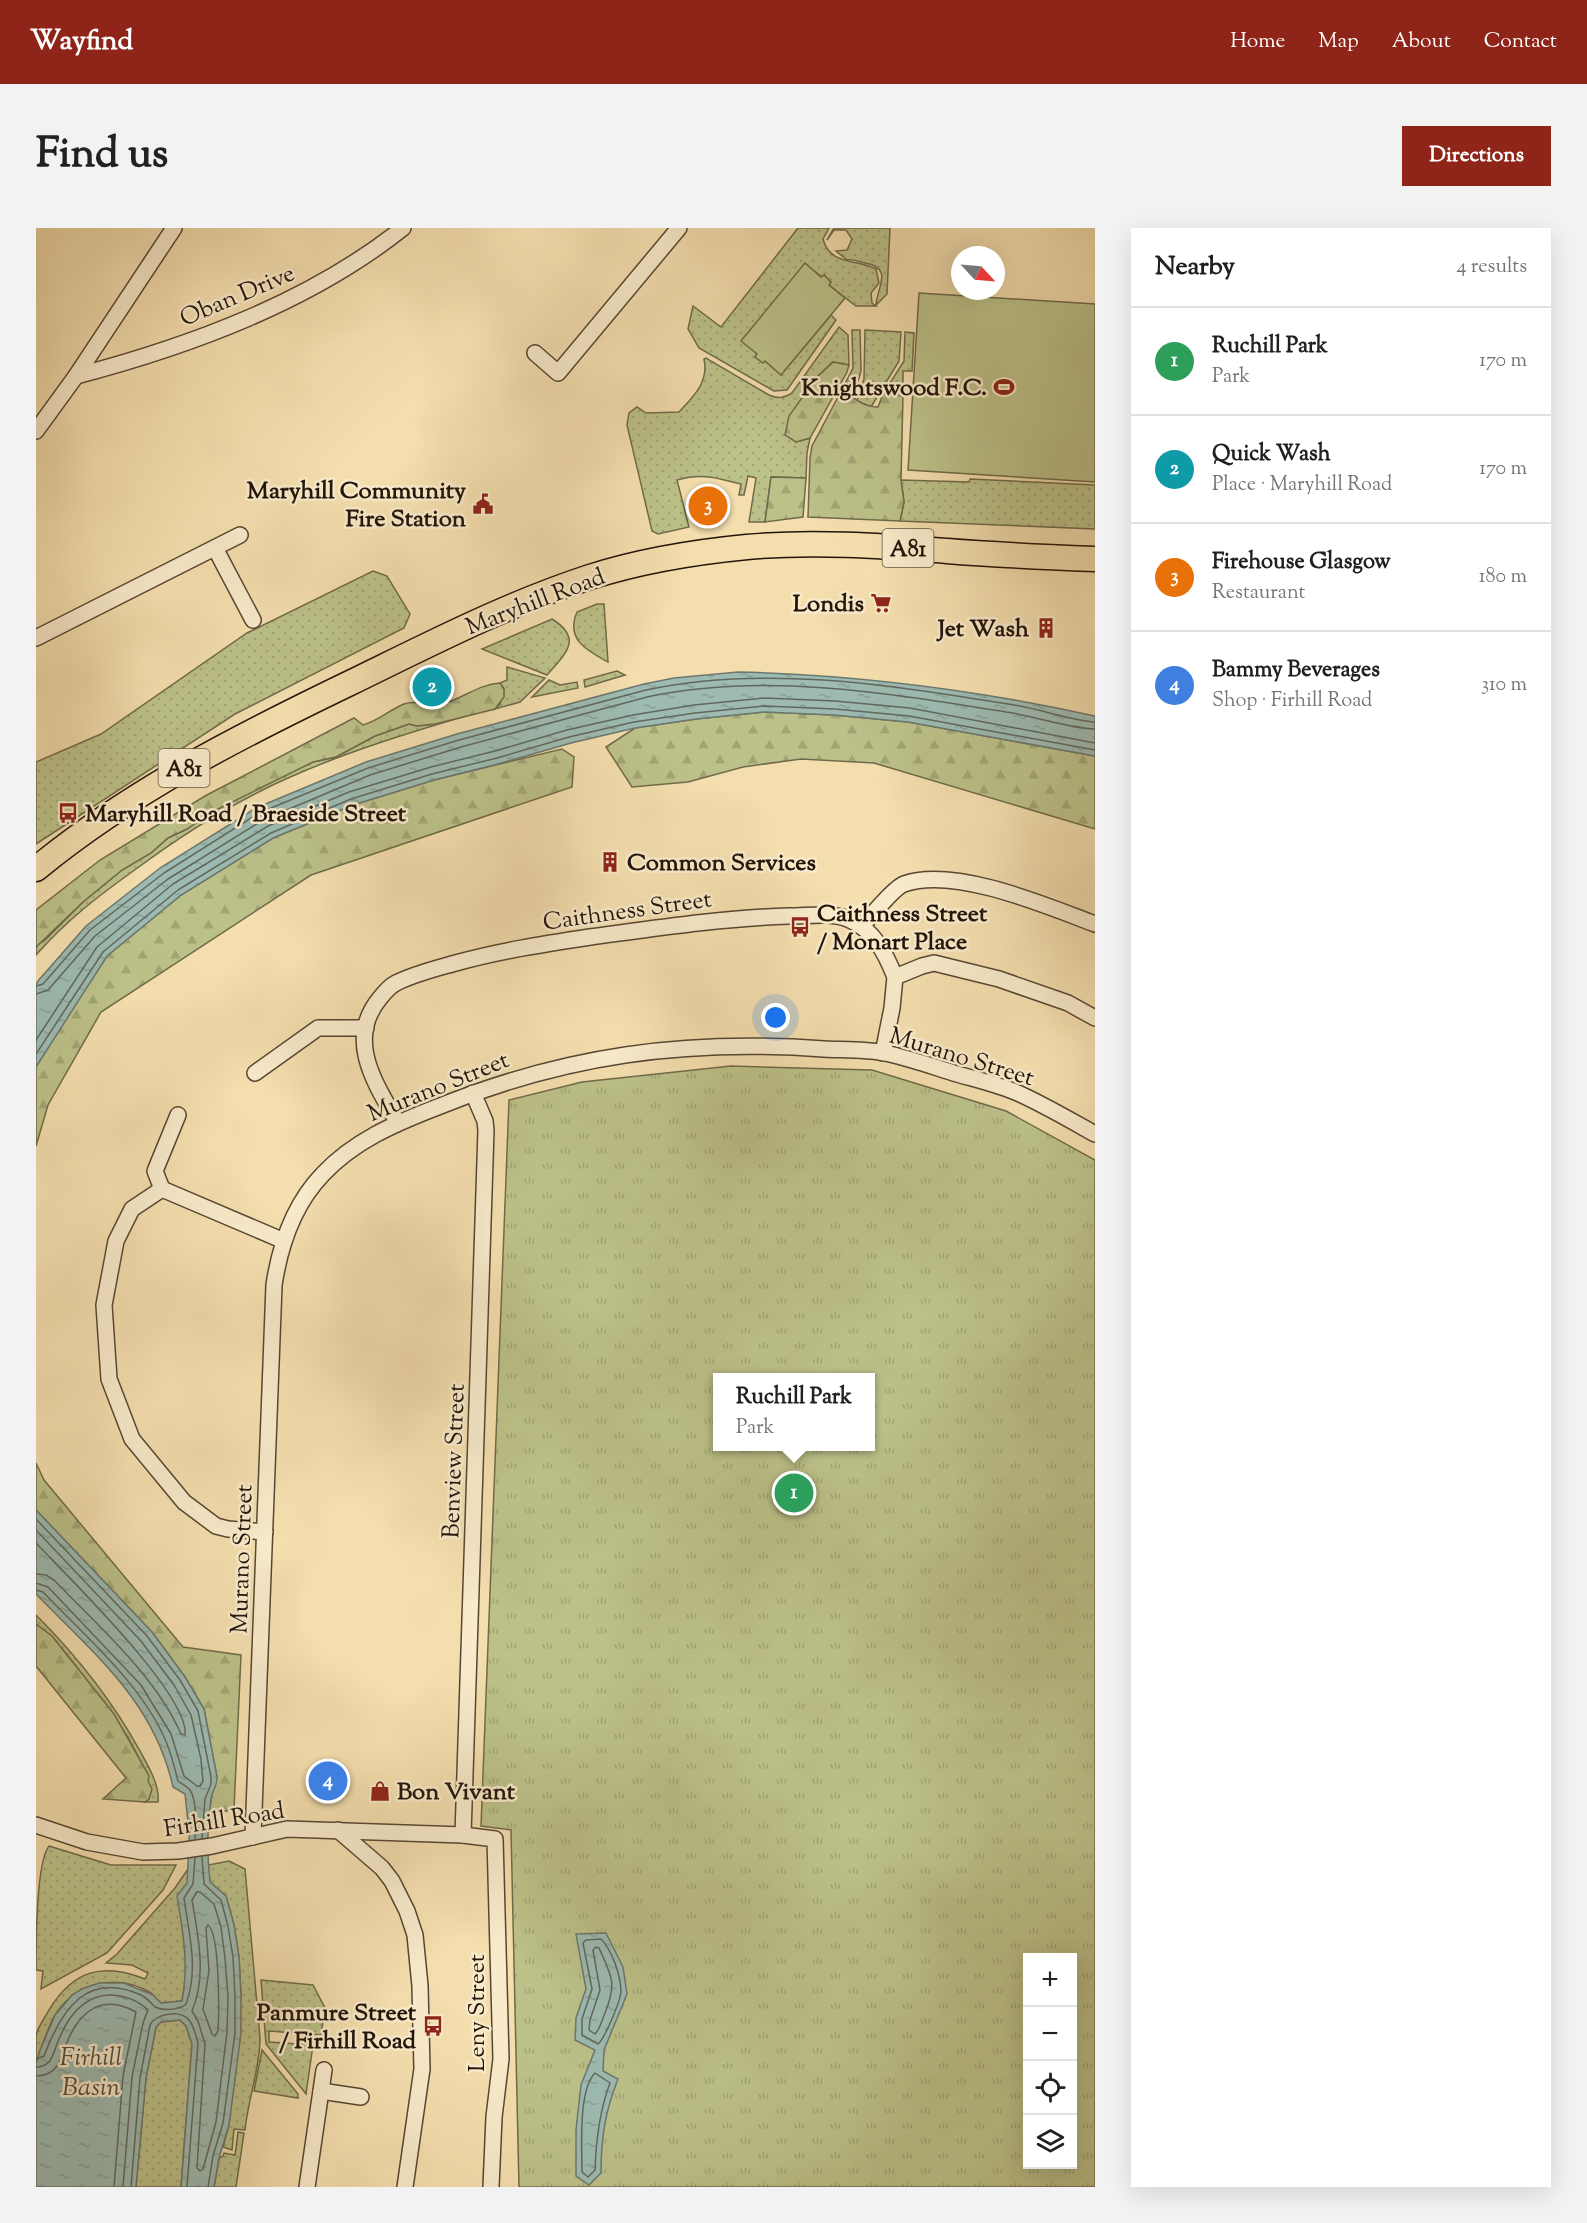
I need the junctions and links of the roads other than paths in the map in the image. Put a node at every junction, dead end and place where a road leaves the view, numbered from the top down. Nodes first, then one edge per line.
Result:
1 (174, 228) edge
2 (403, 228) edge
3 (679, 228) edge
4 (535, 353) dead end
5 (76, 376) junction
6 (36, 431) edge
7 (240, 535) dead end
8 (215, 548) junction
9 (1095, 559) edge
10 (254, 620) dead end
11 (36, 638) edge
12 (36, 869) edge
13 (1095, 924) edge
14 (862, 926) junction
15 (895, 977) junction
16 (1095, 1018) edge
17 (366, 1028) junction
18 (883, 1053) junction
19 (255, 1073) dead end
20 (473, 1092) junction
21 (178, 1115) dead end
22 (398, 1123) junction
23 (1095, 1134) edge
24 (162, 1189) junction
25 (284, 1241) junction
26 (265, 1532) junction
27 (37, 1829) edge
28 (338, 1830) junction
29 (463, 1835) junction
30 (253, 1838) junction
31 (495, 1839) joint
32 (324, 2070) dead end
33 (321, 2091) junction
34 (361, 2097) dead end
35 (307, 2187) edge
36 (405, 2187) edge
37 (490, 2187) edge

1 - 5 street
2 - 5 street, Oban Drive
3 - 4 street
5 - 6 street
7 - 8 street
8 - 10 street
8 - 11 street
9 - 12 main road, Maryhill Road / A81
13 - 14 street
14 - 15 street, Caithness Street
14 - 17 street, Caithness Street
15 - 16 street
15 - 18 street
17 - 19 street
17 - 22 street, Caithness Street
18 - 20 street, Murano Street
18 - 23 street, Murano Street
20 - 22 street, Murano Street
20 - 29 street, Benview Street
21 - 24 street
22 - 25 street, Murano Street
24 - 25 street
24 - 26 street
25 - 26 street, Murano Street
26 - 30 street, Murano Street
27 - 30 street, Firhill Road
28 - 29 street, Firhill Road
28 - 30 street, Firhill Road
28 - 36 street
29 - 31 street, Firhill Road
31 - 37 street, Leny Street
32 - 33 street
33 - 34 street
33 - 35 street

